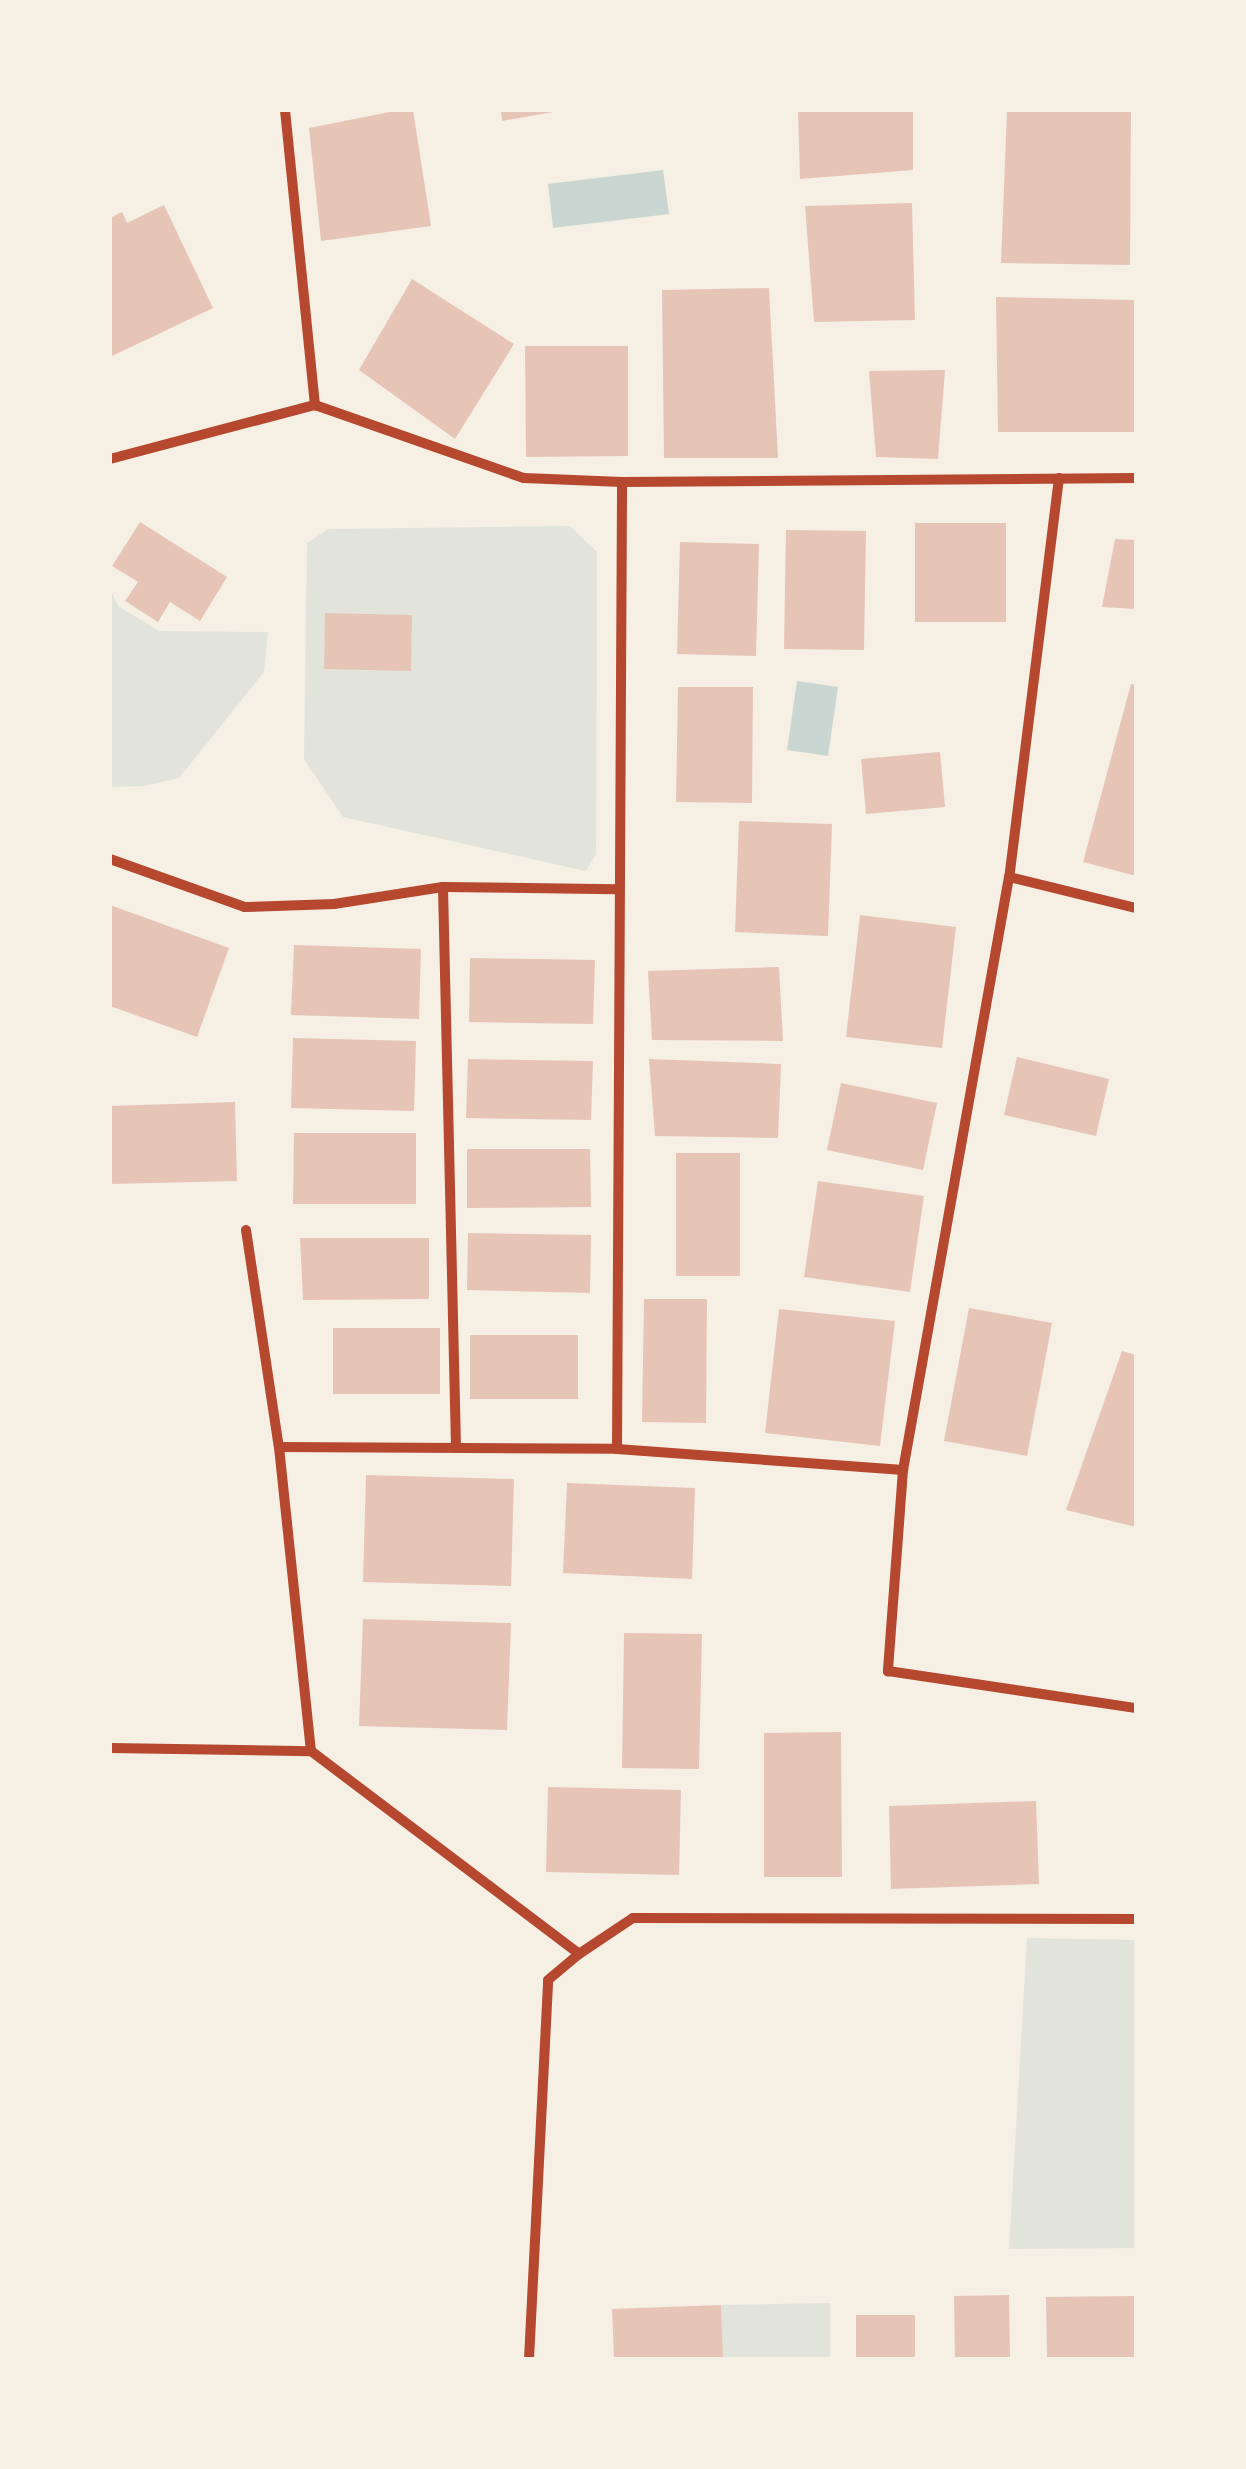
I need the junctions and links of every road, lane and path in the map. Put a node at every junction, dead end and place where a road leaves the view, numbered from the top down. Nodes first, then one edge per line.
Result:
1 (285, 110) edge
2 (315, 405) junction
3 (110, 459) edge
4 (1059, 478) junction
5 (1136, 478) edge
6 (622, 482) junction
7 (110, 859) edge
8 (1009, 877) junction
9 (443, 888) junction
10 (617, 889) junction
11 (1136, 908) edge
12 (246, 1230) dead end
13 (278, 1446) junction
14 (456, 1448) junction
15 (617, 1449) junction
16 (903, 1470) junction
17 (1136, 1708) edge
18 (110, 1748) edge
19 (311, 1751) junction
20 (1136, 1919) edge
21 (579, 1954) junction
22 (529, 2359) edge

1 - 2 street
2 - 3 street
2 - 6 street
4 - 5 street
4 - 6 street
4 - 8 street
6 - 10 street
7 - 9 street
8 - 11 street
8 - 16 street
9 - 10 street
9 - 14 street
10 - 15 street
12 - 13 street
13 - 14 street
13 - 19 street
14 - 15 street
15 - 16 street
16 - 17 street
18 - 19 street
19 - 21 street
20 - 21 street
21 - 22 street

